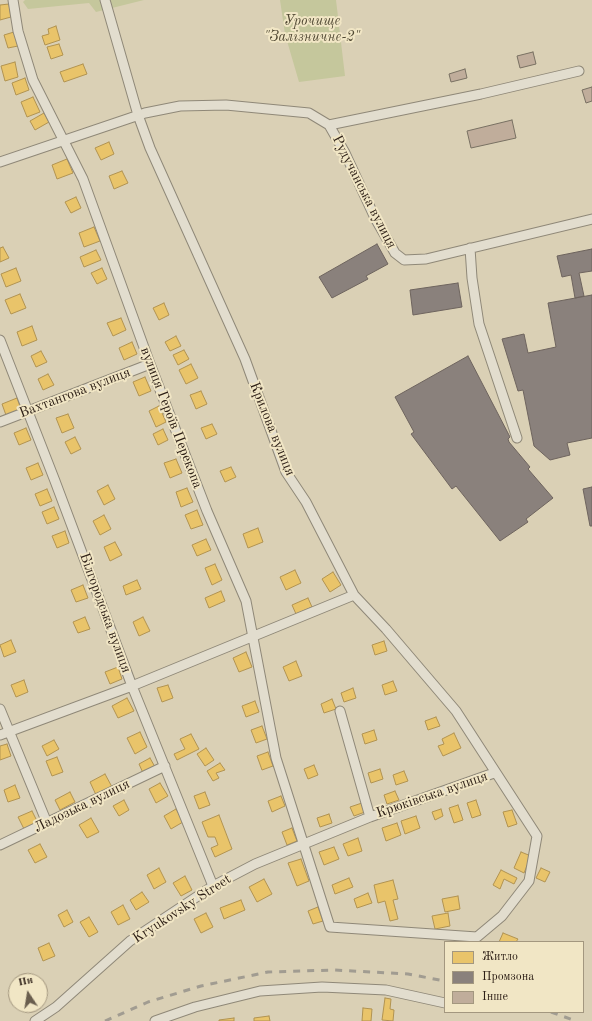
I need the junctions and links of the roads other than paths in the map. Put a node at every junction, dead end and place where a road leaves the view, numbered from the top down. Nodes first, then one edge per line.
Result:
1 (14, 0) edge
2 (105, 0) edge
3 (580, 71) dead end
4 (138, 116) junction
5 (329, 125) junction
6 (64, 140) junction
7 (0, 162) edge
8 (592, 219) edge
9 (470, 248) junction
10 (0, 340) edge
11 (150, 364) junction
12 (27, 411) junction
13 (0, 422) edge
14 (517, 438) dead end
15 (354, 595) junction
16 (252, 637) junction
17 (132, 686) junction
18 (0, 709) edge
19 (340, 711) dead end
20 (4, 733) edge
21 (165, 766) junction
22 (494, 773) junction
23 (370, 817) junction
24 (47, 823) junction
25 (0, 844) edge
26 (303, 845) junction
27 (213, 886) junction
28 (444, 1003) edge
29 (35, 1021) edge
30 (155, 1021) edge

1 - 6 street, вулиця Героїв Перекопа
2 - 4 street, Крилова вулиця
3 - 5 street
4 - 5 street, Рудучанська вулиця
4 - 6 street, Рудучанська вулиця
4 - 15 street, Крилова вулиця
5 - 9 street, Рудучанська вулиця
6 - 7 street, Рудучанська вулиця
6 - 11 street, вулиця Героїв Перекопа
8 - 9 street, Рудучанська вулиця
9 - 14 street
10 - 12 street, Білгородська вулиця
11 - 12 street, Вахтангова вулиця
11 - 16 street, вулиця Героїв Перекопа
12 - 13 street, Вахтангова вулиця
12 - 17 street, Білгородська вулиця
15 - 16 street
15 - 22 street, Крилова вулиця
16 - 17 street
16 - 26 street, вулиця Героїв Перекопа
17 - 20 street
17 - 21 street, Білгородська вулиця
18 - 20 street
19 - 23 street
20 - 24 street
21 - 24 street, Ладозька вулиця
21 - 27 street, Білгородська вулиця
22 - 23 street, Крюківська вулиця
22 - 26 street, вулиця Героїв Перекопа
23 - 26 street, Kryukovsky Street
24 - 25 street, Ладозька вулиця
26 - 27 street, Kryukovsky Street
27 - 29 street, Kryukovsky Street
28 - 30 street

